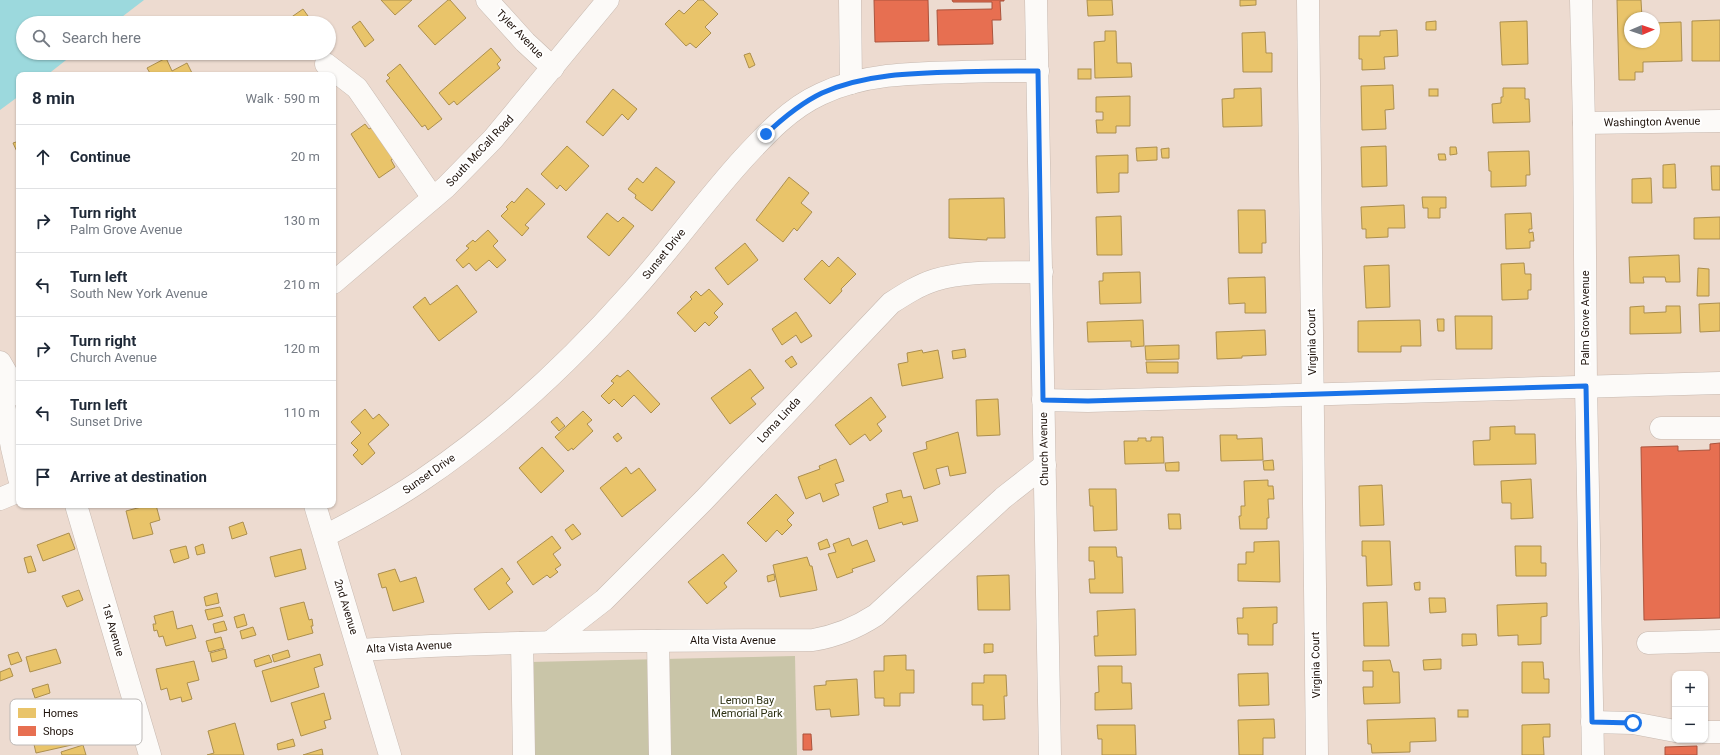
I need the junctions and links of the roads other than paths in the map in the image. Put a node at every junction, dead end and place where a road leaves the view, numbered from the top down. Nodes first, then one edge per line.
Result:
1 (487, 0) edge
2 (608, 0) edge
3 (850, 0) edge
4 (1036, 0) edge
5 (1308, 0) edge
6 (1581, 0) edge
7 (326, 64) dead end
8 (553, 68) junction
9 (1038, 71) junction
10 (851, 83) junction
11 (1720, 121) edge
12 (1584, 123) junction
13 (433, 198) junction
14 (1042, 272) junction
15 (336, 280) edge
16 (0, 362) edge
17 (0, 383) edge
18 (1720, 383) edge
19 (1586, 386) junction
20 (16, 390) edge
21 (1313, 395) junction
22 (1043, 400) junction
23 (1661, 428) dead end
24 (1720, 428) edge
25 (16, 465) edge
26 (1045, 466) junction
27 (16, 492) edge
28 (0, 498) edge
29 (77, 508) edge
30 (316, 508) edge
31 (325, 536) junction
32 (1720, 640) edge
33 (658, 641) junction
34 (550, 642) junction
35 (522, 643) junction
36 (1648, 643) dead end
37 (359, 650) junction
38 (133, 699) edge
39 (1592, 722) junction
40 (142, 728) edge
41 (1672, 730) edge
42 (1708, 732) edge
43 (1720, 732) edge
44 (150, 755) edge
45 (390, 755) edge
46 (524, 755) edge
47 (660, 755) edge
48 (1050, 755) edge
49 (1317, 755) edge
50 (1593, 755) edge

1 - 8 street, Tyler Avenue
2 - 8 street, South McCall Road
3 - 10 street
4 - 9 street, Church Avenue
5 - 21 street, Virginia Court
6 - 12 street, Palm Grove Avenue
7 - 13 street
8 - 13 street, South McCall Road
9 - 10 street, Sunset Drive
9 - 14 street, Church Avenue
10 - 31 street, Sunset Drive
11 - 12 street, Washington Avenue
12 - 19 street, Palm Grove Avenue
13 - 15 street, South McCall Road
14 - 22 street, Church Avenue
14 - 34 street, Loma Linda
16 - 20 street
17 - 25 street
18 - 19 street
19 - 21 street
19 - 39 street, Palm Grove Avenue
21 - 22 street
21 - 49 street, Virginia Court
22 - 26 street, Church Avenue
23 - 24 street
26 - 33 street, Alta Vista Avenue
26 - 48 street, Church Avenue
27 - 28 street
29 - 38 street, 1st Avenue
30 - 31 street, 2nd Avenue
31 - 37 street, 2nd Avenue
32 - 36 street
33 - 34 street, Alta Vista Avenue
33 - 47 street
34 - 35 street, Alta Vista Avenue
35 - 37 street, Alta Vista Avenue
35 - 46 street
37 - 45 street, 2nd Avenue
39 - 41 street
39 - 50 street, Palm Grove Avenue
40 - 44 street, 1st Avenue
42 - 43 street

